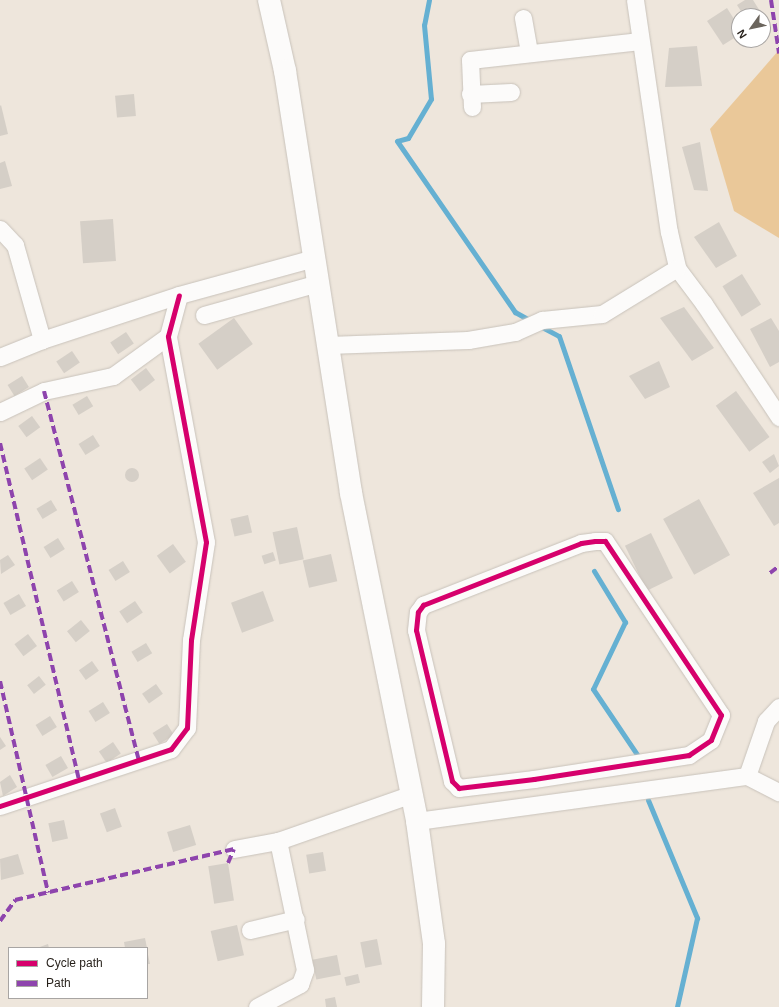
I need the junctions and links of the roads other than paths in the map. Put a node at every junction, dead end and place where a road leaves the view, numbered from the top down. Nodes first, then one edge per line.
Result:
1 (269, 0) edge
2 (635, 0) edge
3 (523, 18) dead end
4 (640, 41) junction
5 (529, 52) junction
6 (511, 92) dead end
7 (0, 229) edge
8 (314, 258) junction
9 (677, 268) junction
10 (318, 283) junction
11 (179, 295) junction
12 (204, 315) dead end
13 (168, 336) junction
14 (42, 340) junction
15 (328, 345) junction
16 (0, 357) edge
17 (0, 412) edge
18 (779, 417) edge
19 (779, 707) edge
20 (747, 776) junction
21 (534, 780) junction
22 (779, 792) edge
23 (412, 794) junction
24 (538, 804) junction
25 (0, 806) edge
26 (417, 821) junction
27 (278, 841) junction
28 (234, 849) dead end
29 (296, 919) junction
30 (250, 930) dead end
31 (257, 1007) edge
32 (433, 1007) edge

1 - 8 main road
2 - 4 street
3 - 5 street
4 - 5 street
4 - 9 street
5 - 6 street
7 - 14 street
8 - 10 main road
8 - 11 street
9 - 15 street
9 - 18 street
10 - 12 street
10 - 15 main road
11 - 13 street
11 - 14 street
13 - 17 street
13 - 25 street
14 - 16 street
15 - 23 main road
19 - 20 street
20 - 22 street
20 - 24 street
21 - 21 street
21 - 24 street
23 - 26 main road
23 - 27 street
24 - 26 street
26 - 32 main road
27 - 28 street
27 - 29 street
29 - 30 street
29 - 31 street

